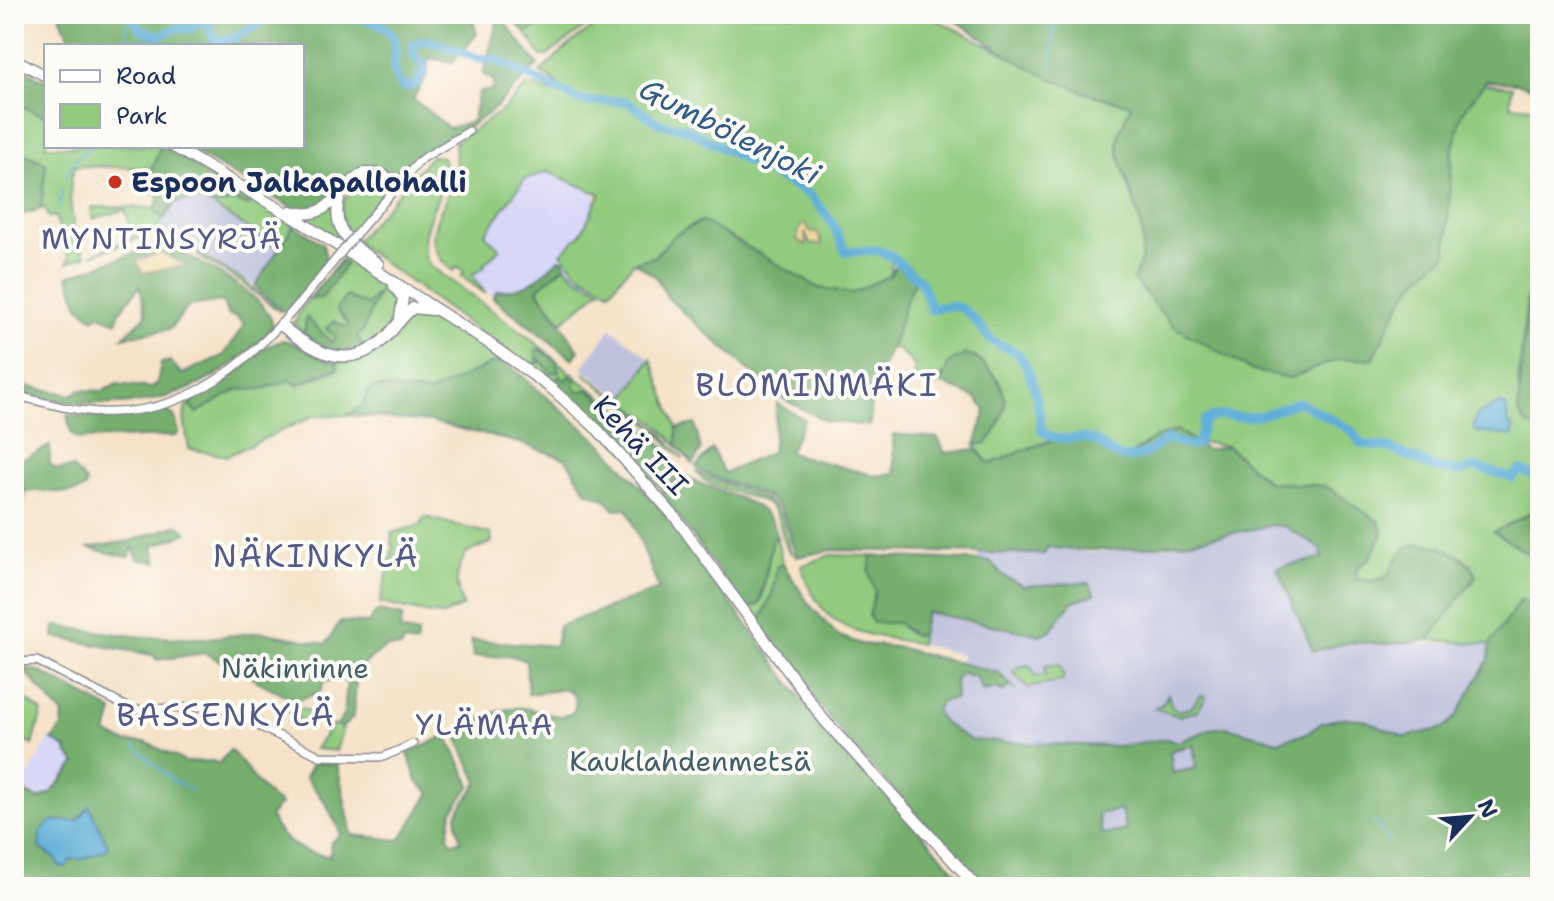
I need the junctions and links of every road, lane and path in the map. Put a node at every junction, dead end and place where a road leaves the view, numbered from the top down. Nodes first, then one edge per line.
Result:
1 (14, 59) edge
2 (44, 75) edge
3 (469, 131) dead end
4 (175, 148) edge
5 (398, 185) junction
6 (340, 195) junction
7 (277, 208) junction
8 (384, 275) junction
9 (403, 287) junction
10 (443, 313) junction
11 (399, 320) junction
12 (283, 323) junction
13 (14, 395) edge
14 (14, 662) edge
15 (413, 744) dead end
16 (977, 887) edge

1 - 2 highway
3 - 5 street
4 - 7 highway, Kehä III
5 - 6 highway
5 - 12 street, bridge
6 - 7 highway
6 - 9 highway
7 - 8 highway, Kehä III
8 - 9 highway, Kehä III
8 - 11 highway
9 - 10 highway, Kehä III
10 - 11 highway
10 - 16 highway, Kehä III
11 - 12 highway
12 - 13 street
14 - 15 street

